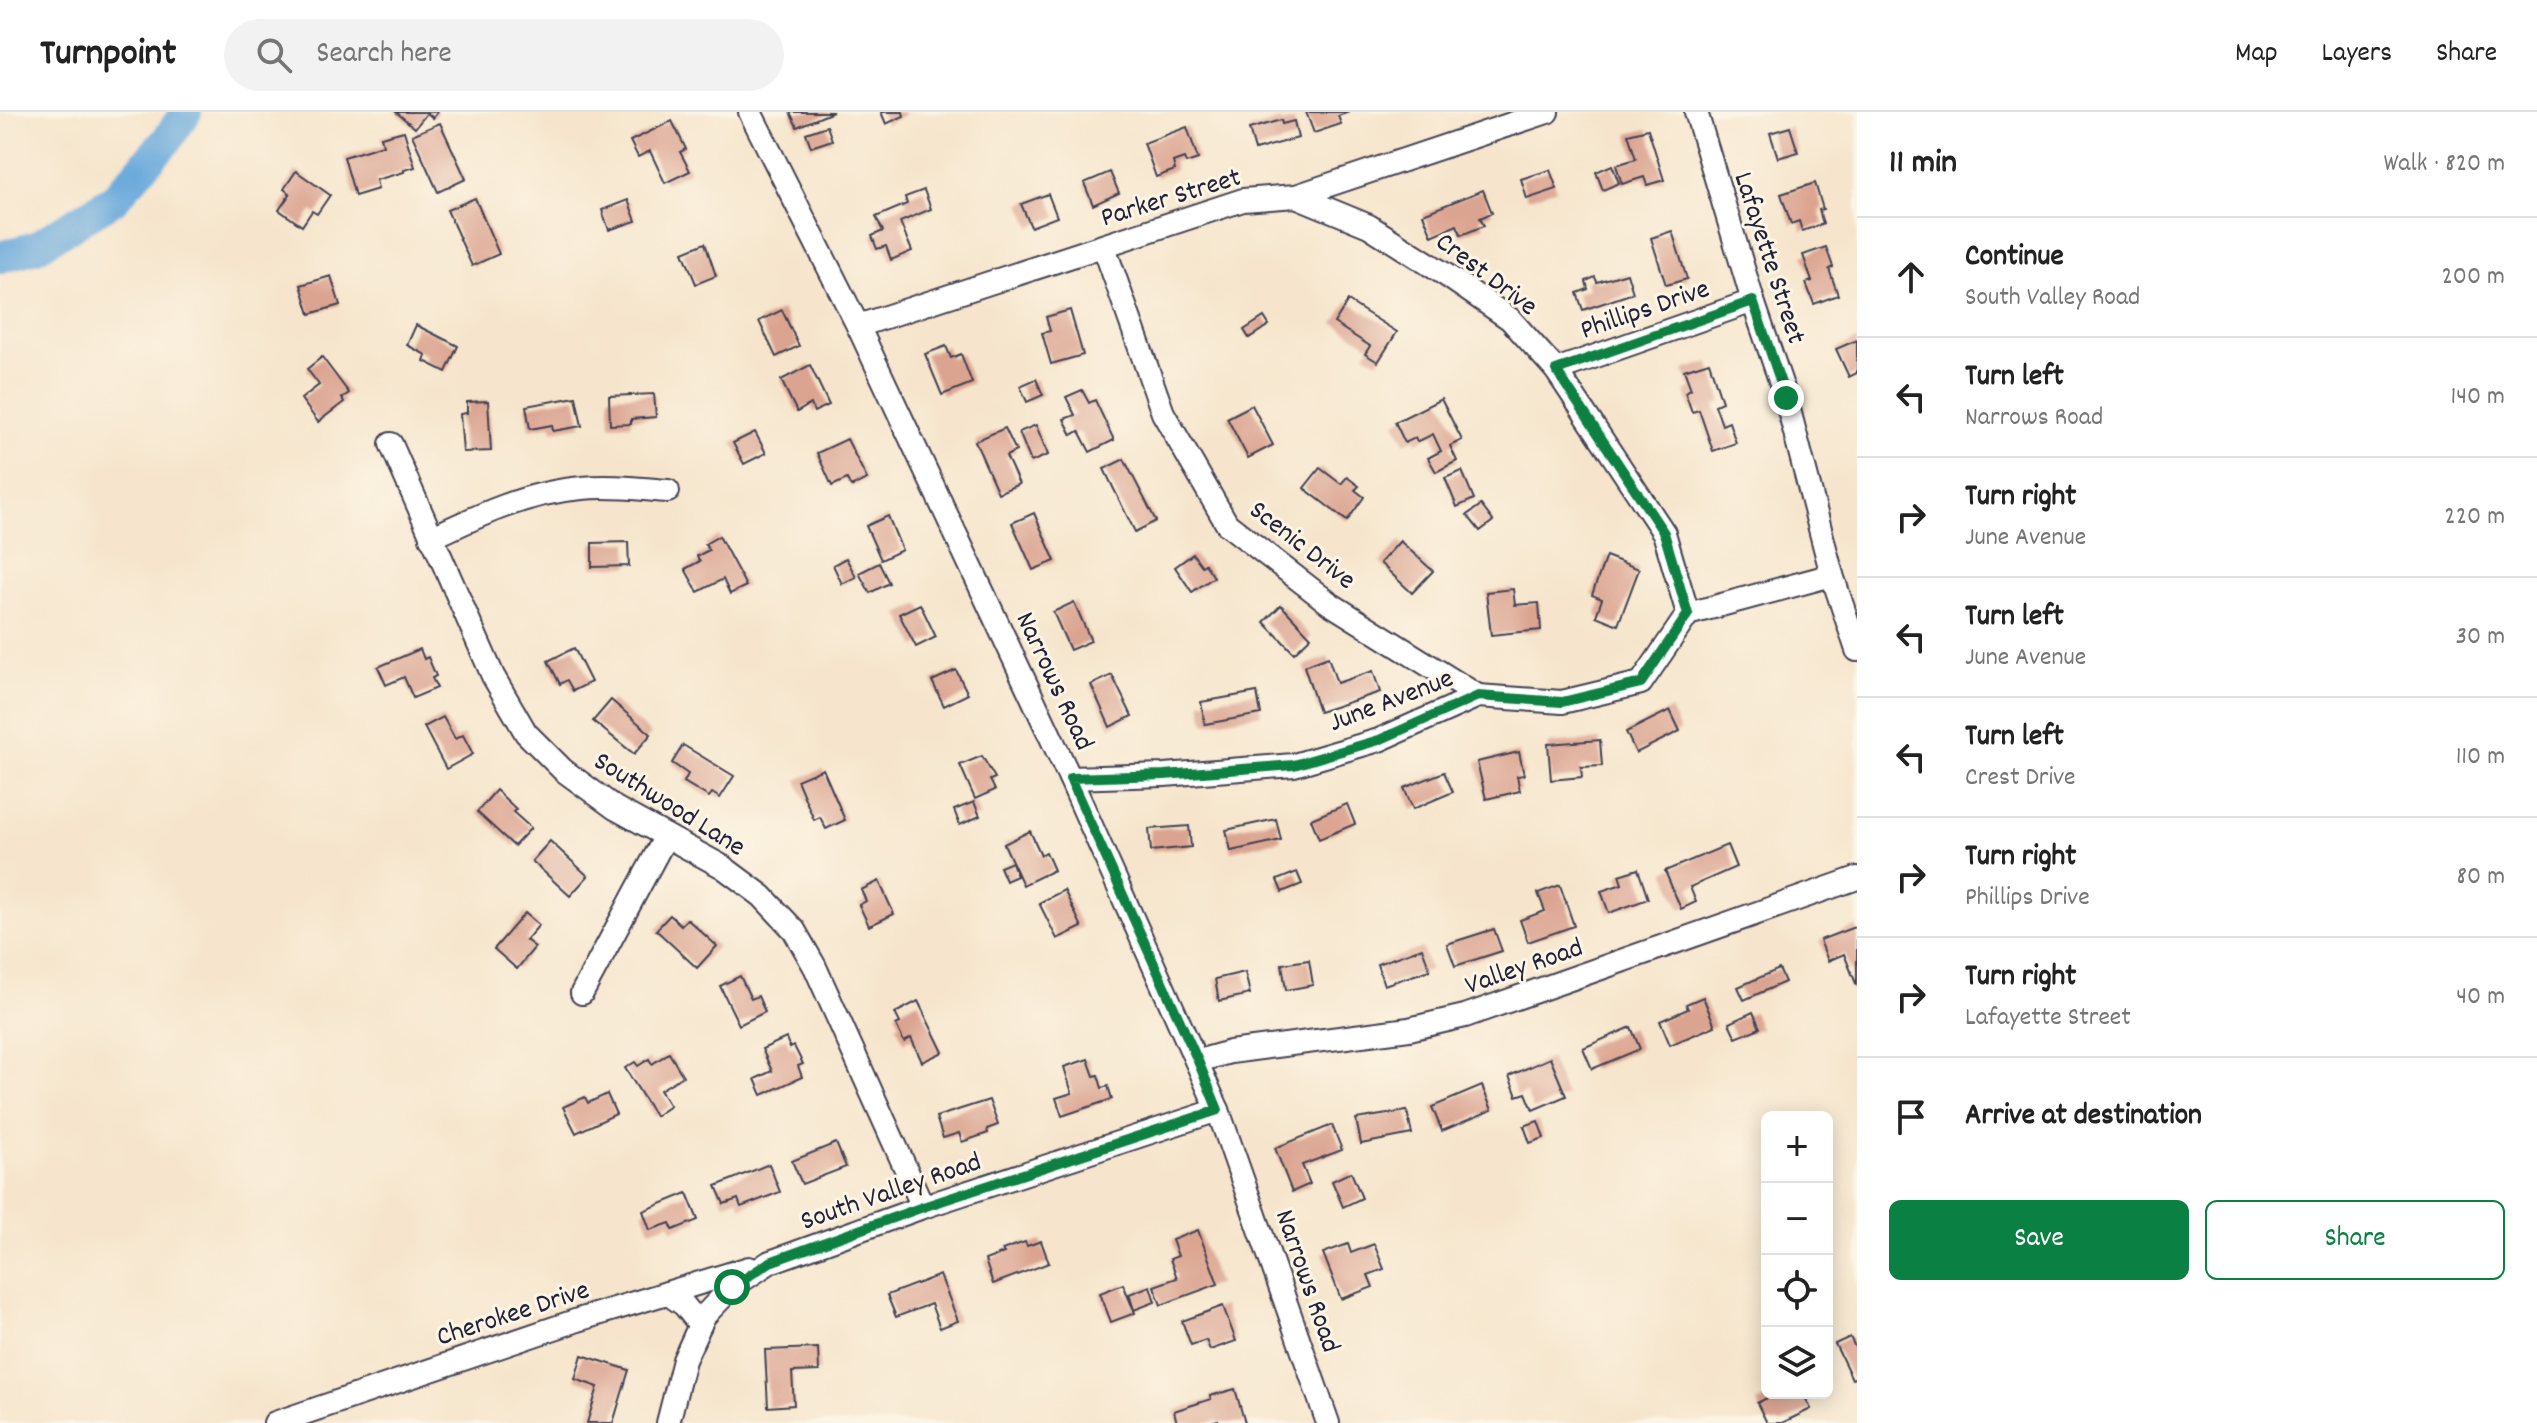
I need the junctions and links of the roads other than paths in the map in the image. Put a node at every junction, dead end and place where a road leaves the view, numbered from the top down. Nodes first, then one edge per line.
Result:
1 (750, 112) edge
2 (1547, 112) edge
3 (1696, 112) edge
4 (1296, 196) junction
5 (1104, 247) junction
6 (1753, 301) junction
7 (858, 326) junction
8 (1556, 370) junction
9 (391, 444) dead end
10 (668, 491) dead end
11 (431, 538) junction
12 (1832, 575) junction
13 (1688, 614) junction
14 (1857, 650) edge
15 (1478, 696) junction
16 (1070, 778) junction
17 (666, 836) junction
18 (1857, 878) edge
19 (582, 993) dead end
20 (1198, 1061) junction
21 (1218, 1110) junction
22 (923, 1207) junction
23 (770, 1262) junction
24 (667, 1293) junction
25 (700, 1325) junction
26 (275, 1423) edge
27 (668, 1423) edge
28 (1328, 1423) edge

1 - 7 street, Narrows Road
2 - 4 street, Parker Street
3 - 6 street, Lafayette Street
4 - 5 street, Parker Street
4 - 8 street, Crest Drive
5 - 7 street, Parker Street
5 - 15 street, Scenic Drive
6 - 8 street, Phillips Drive
6 - 12 street, Lafayette Street
7 - 16 street, Narrows Road
8 - 13 street, Crest Drive
9 - 11 street, Southwood Lane
10 - 11 street
11 - 17 street, Southwood Lane
12 - 13 street
12 - 14 street, Lafayette Street
13 - 15 street, June Avenue
15 - 16 street, June Avenue
16 - 20 street, Narrows Road
17 - 19 street
17 - 22 street, Southwood Lane
18 - 20 street, Valley Road
20 - 21 street, Narrows Road
21 - 22 street, South Valley Road
21 - 28 street, Narrows Road
22 - 23 street, South Valley Road
23 - 24 street, Cherokee Drive
23 - 25 street, South Valley Road
24 - 25 street
24 - 26 street, Cherokee Drive
25 - 27 street, South Valley Road

